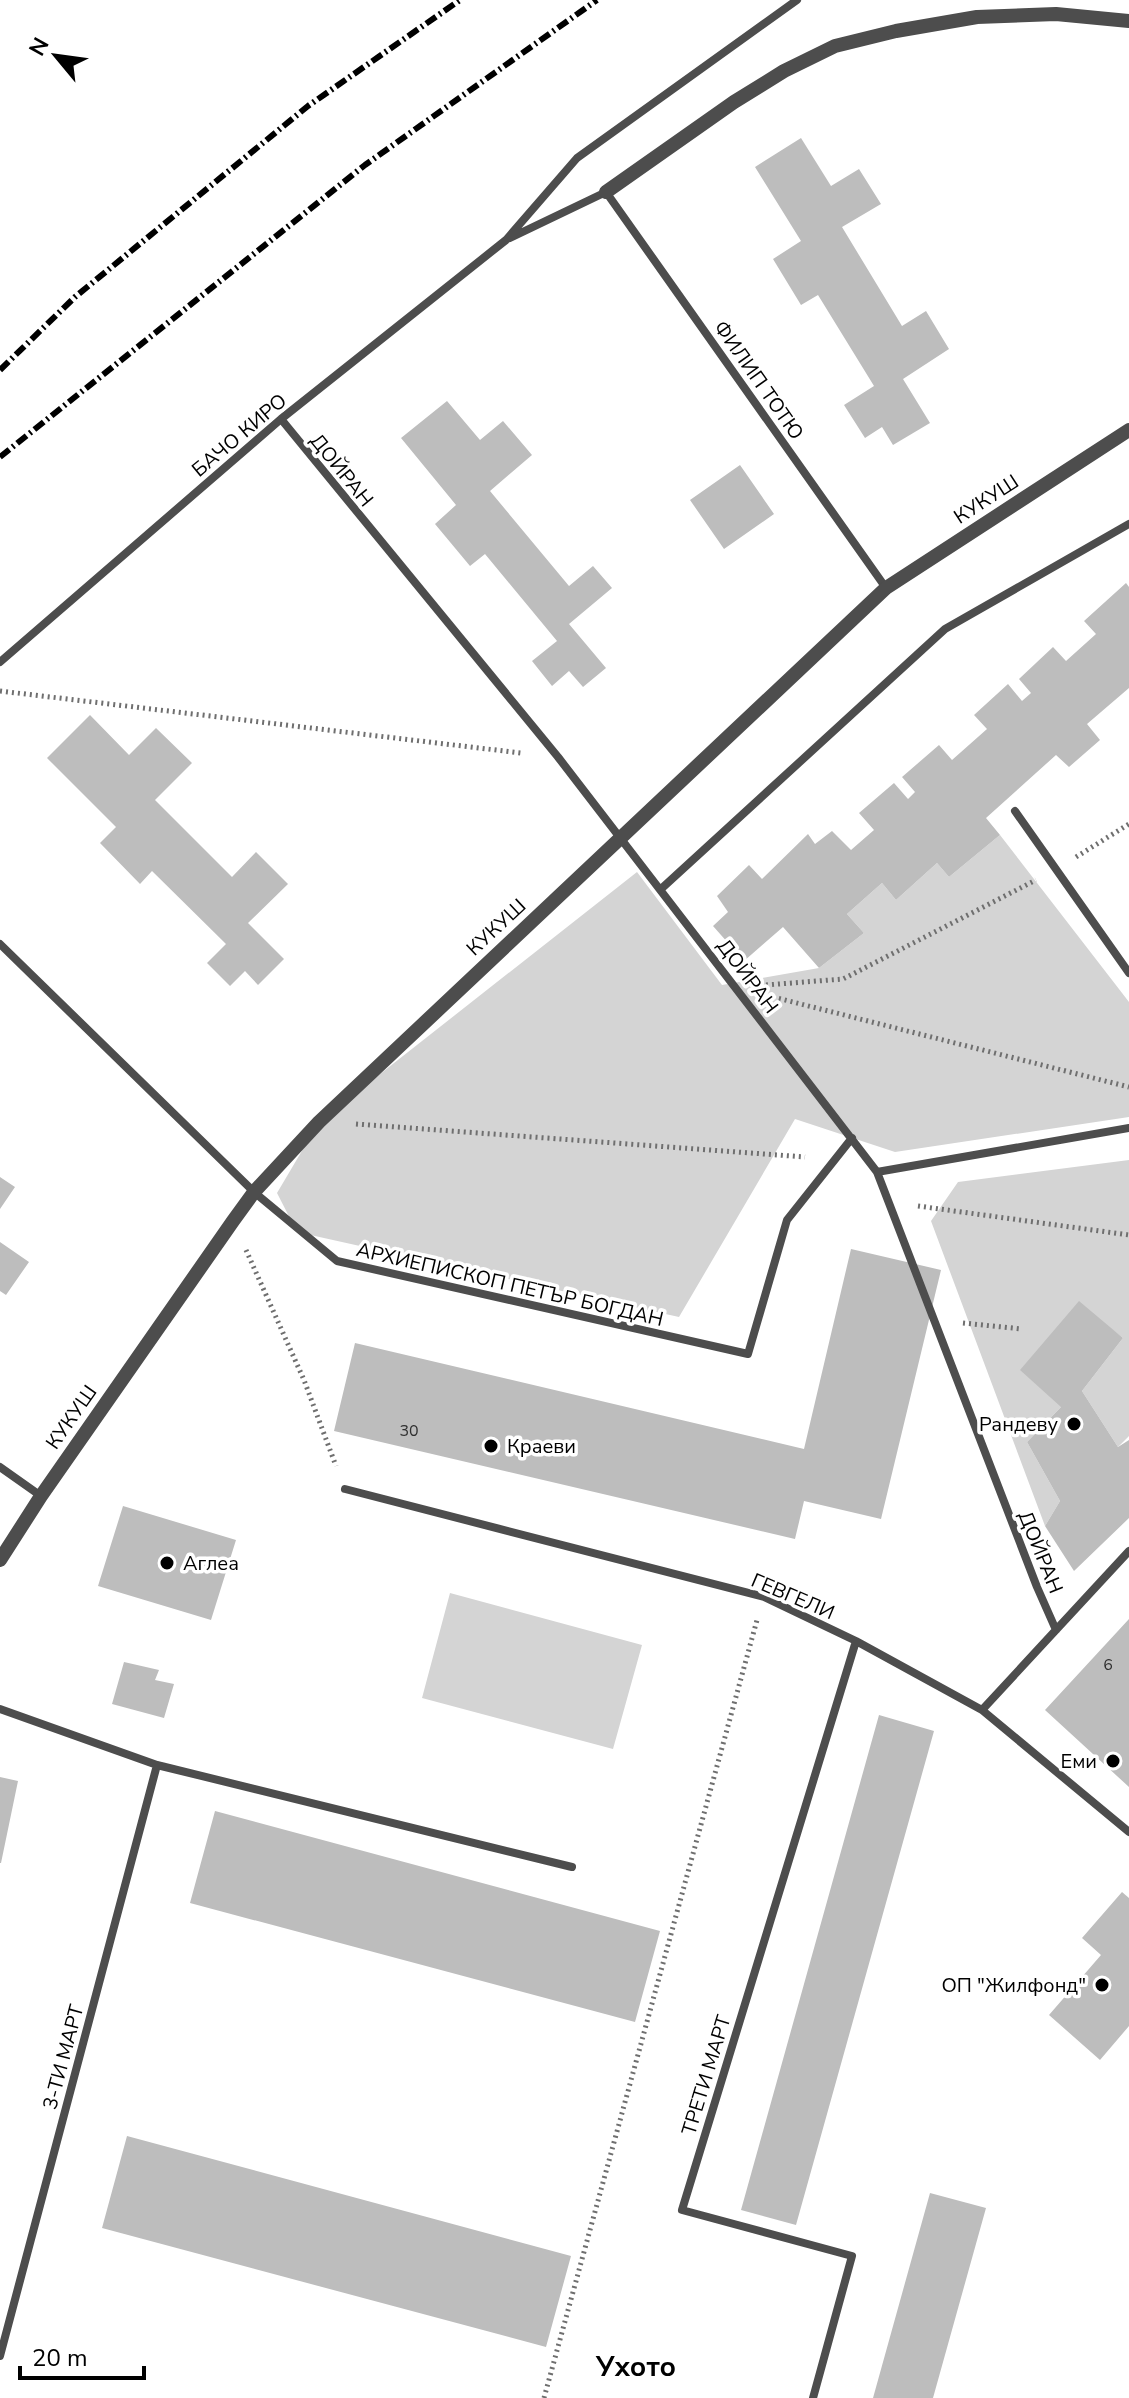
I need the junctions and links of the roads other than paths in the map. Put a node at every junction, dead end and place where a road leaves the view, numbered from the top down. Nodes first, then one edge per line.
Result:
1 (797, 0) edge
2 (1129, 21) edge
3 (606, 192) junction
4 (506, 240) junction
5 (281, 419) junction
6 (1129, 430) edge
7 (1129, 524) edge
8 (886, 588) junction
9 (0, 662) edge
10 (1015, 811) dead end
11 (621, 836) junction
12 (661, 889) junction
13 (0, 944) edge
14 (1129, 973) edge
15 (1129, 1128) edge
16 (852, 1138) junction
17 (877, 1172) junction
18 (254, 1192) junction
19 (0, 1467) edge
20 (345, 1489) road end
21 (41, 1496) junction
22 (1129, 1551) edge
23 (0, 1560) edge
24 (1056, 1630) junction
25 (856, 1641) junction
26 (0, 1709) edge
27 (982, 1710) junction
28 (157, 1765) junction
29 (1129, 1832) edge
30 (572, 1867) dead end
31 (0, 2356) edge
32 (813, 2398) edge

1 - 4 street, БАЧО КИРО
2 - 3 street
3 - 4 street, БАЧО КИРО
3 - 8 street, ФИЛИП ТОТЮ
4 - 5 street, БАЧО КИРО
5 - 9 street, БАЧО КИРО
5 - 11 street, ДОЙРАН
6 - 8 street, КУКУШ
7 - 12 street
8 - 11 street, КУКУШ
10 - 14 street
11 - 12 street, ДОЙРАН
11 - 18 street, КУКУШ
12 - 16 street, ДОЙРАН
13 - 18 street, АРХИЕПИСКОП ПЕТЪР БОГДАН
15 - 17 street
16 - 17 street, ДОЙРАН
16 - 18 street, АРХИЕПИСКОП ПЕТЪР БОГДАН
17 - 24 street, ДОЙРАН
18 - 21 street, КУКУШ
19 - 21 street
20 - 25 street, ГЕВГЕЛИ
21 - 23 street, КУКУШ
22 - 24 street
24 - 27 street
25 - 27 street, ГЕВГЕЛИ
25 - 32 street, ТРЕТИ МАРТ
26 - 28 street
27 - 29 street, ГЕВГЕЛИ
28 - 30 street
28 - 31 street, 3-ТИ МАРТ

